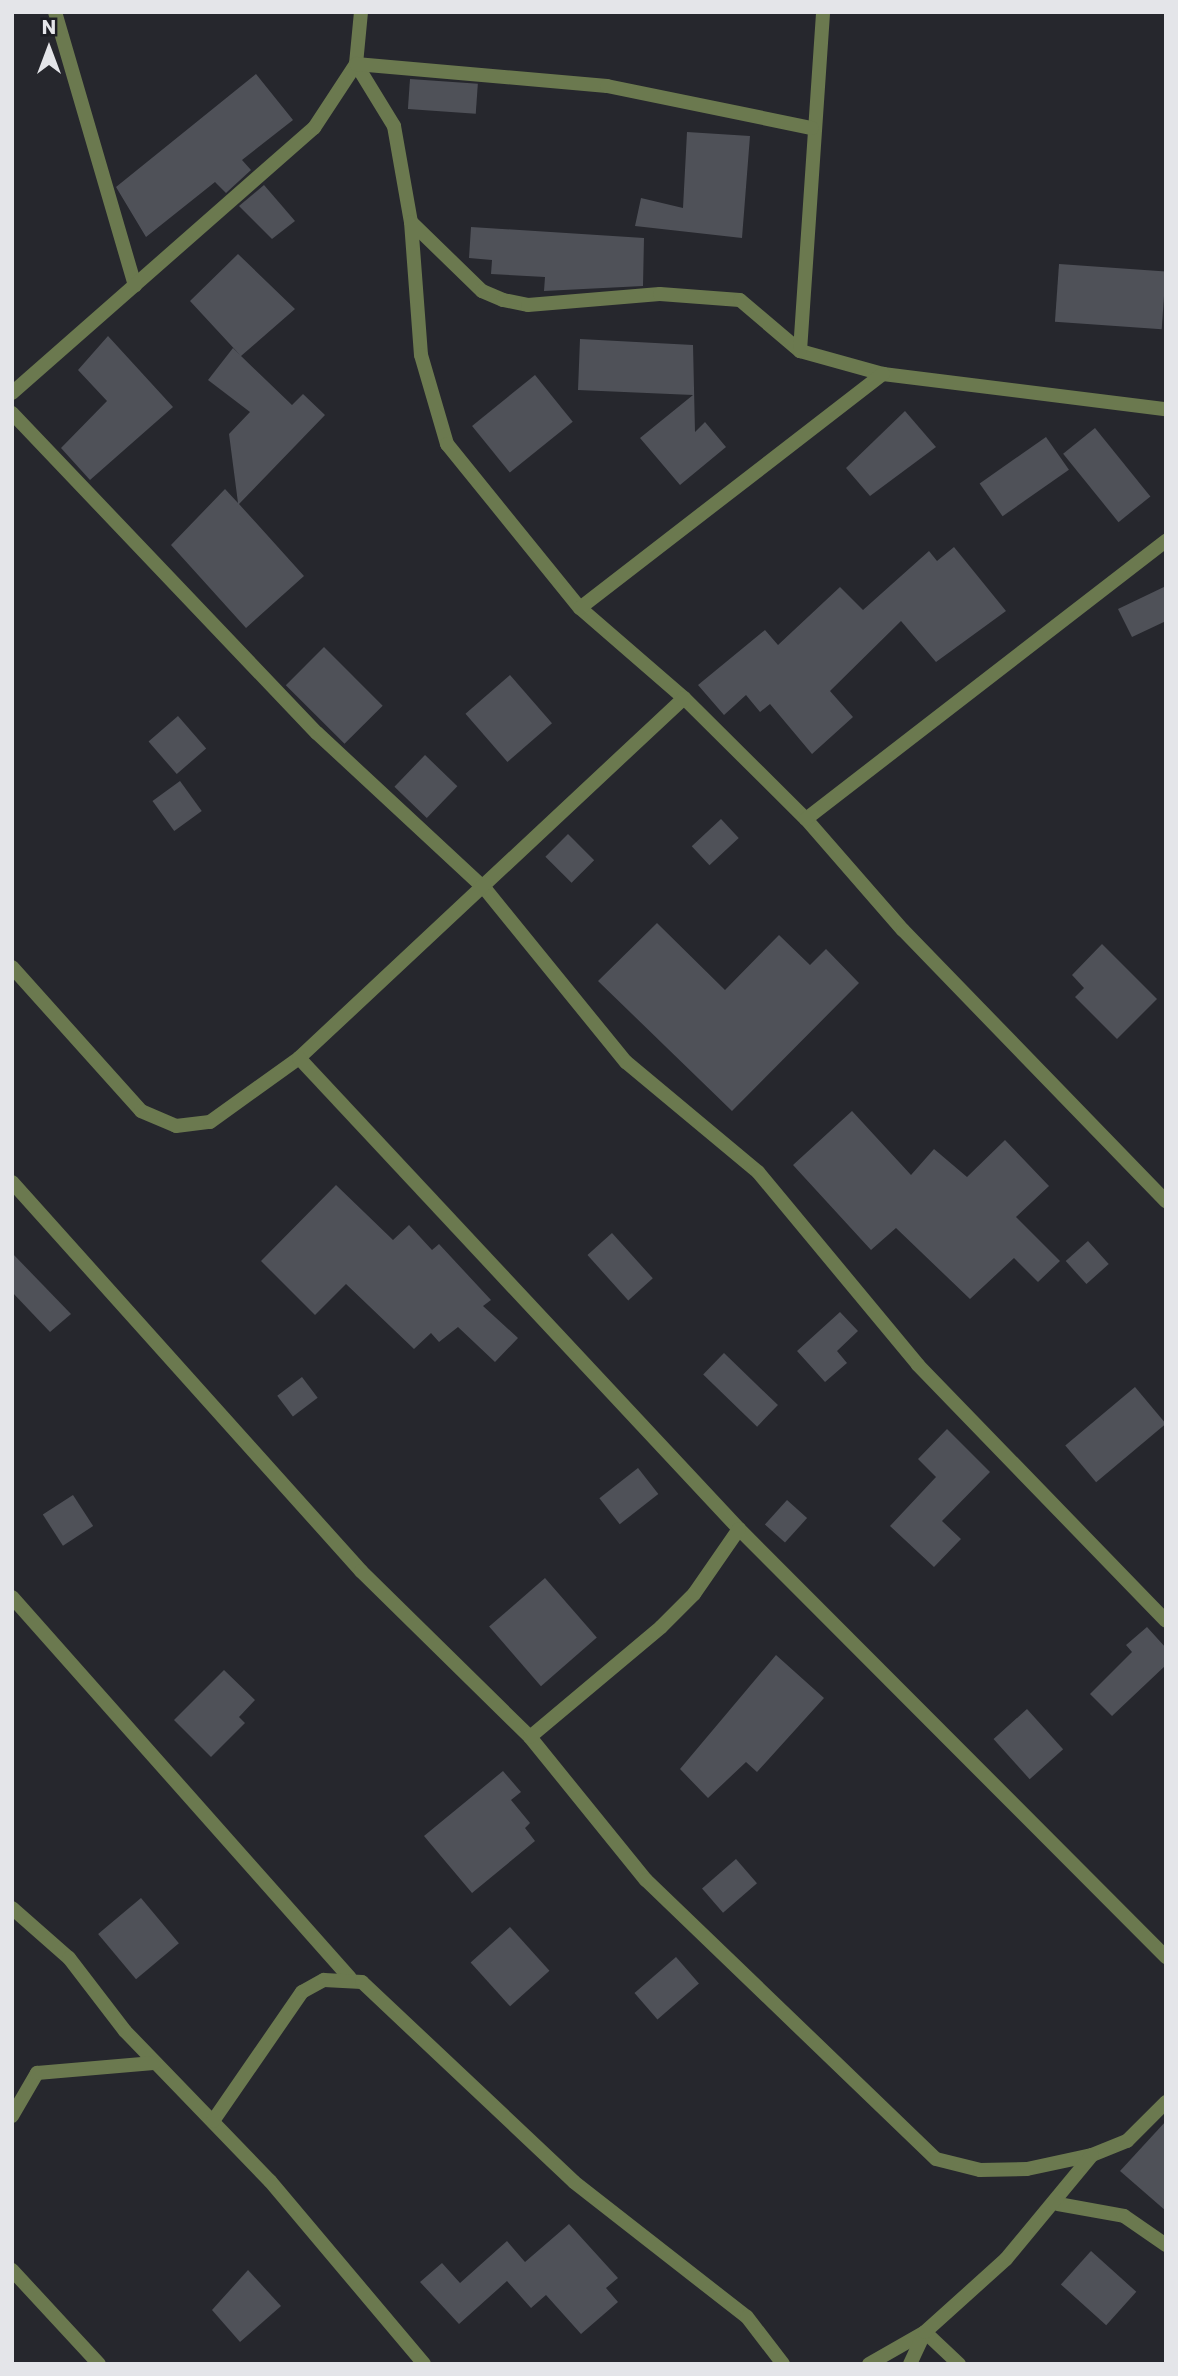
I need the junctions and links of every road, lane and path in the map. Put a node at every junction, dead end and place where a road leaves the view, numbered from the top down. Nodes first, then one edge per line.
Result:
1 (55, 12) edge
2 (361, 12) edge
3 (823, 12) edge
4 (356, 64) junction
5 (812, 128) junction
6 (411, 222) junction
7 (135, 286) junction
8 (800, 351) junction
9 (883, 374) junction
10 (12, 393) edge
11 (1166, 410) edge
12 (12, 413) edge
13 (1166, 541) edge
14 (580, 608) junction
15 (684, 698) junction
16 (806, 819) junction
17 (486, 890) junction
18 (12, 967) edge
19 (299, 1058) junction
20 (12, 1182) edge
21 (1166, 1201) edge
22 (739, 1529) junction
23 (12, 1597) edge
24 (1166, 1621) edge
25 (530, 1737) junction
26 (12, 1908) edge
27 (1166, 1957) edge
28 (350, 1978) junction
29 (154, 2063) junction
30 (1166, 2102) edge
31 (12, 2116) edge
32 (213, 2121) junction
33 (1092, 2155) junction
34 (1058, 2204) junction
35 (1166, 2245) edge
36 (12, 2270) edge
37 (925, 2332) junction
38 (100, 2364) edge
39 (424, 2364) edge
40 (783, 2364) edge
41 (869, 2364) edge
42 (910, 2364) edge
43 (959, 2364) edge

1 - 7 street
2 - 4 street
3 - 5 street
4 - 5 street
4 - 6 street
4 - 7 street
5 - 8 street
6 - 8 street
6 - 14 street
7 - 10 street
8 - 9 street
9 - 11 street
9 - 14 street
12 - 17 street
13 - 16 street
14 - 15 street
15 - 16 street
15 - 17 street
16 - 21 street
17 - 19 street
17 - 24 street
18 - 19 street
19 - 22 street
20 - 25 street
22 - 25 street
22 - 27 street
23 - 28 street
25 - 33 street
26 - 29 street
28 - 32 street
28 - 40 street
29 - 31 street
29 - 32 street
30 - 33 street
32 - 39 street
33 - 34 street
34 - 35 street
34 - 37 street
36 - 38 street
37 - 41 street
37 - 42 street
37 - 43 street

